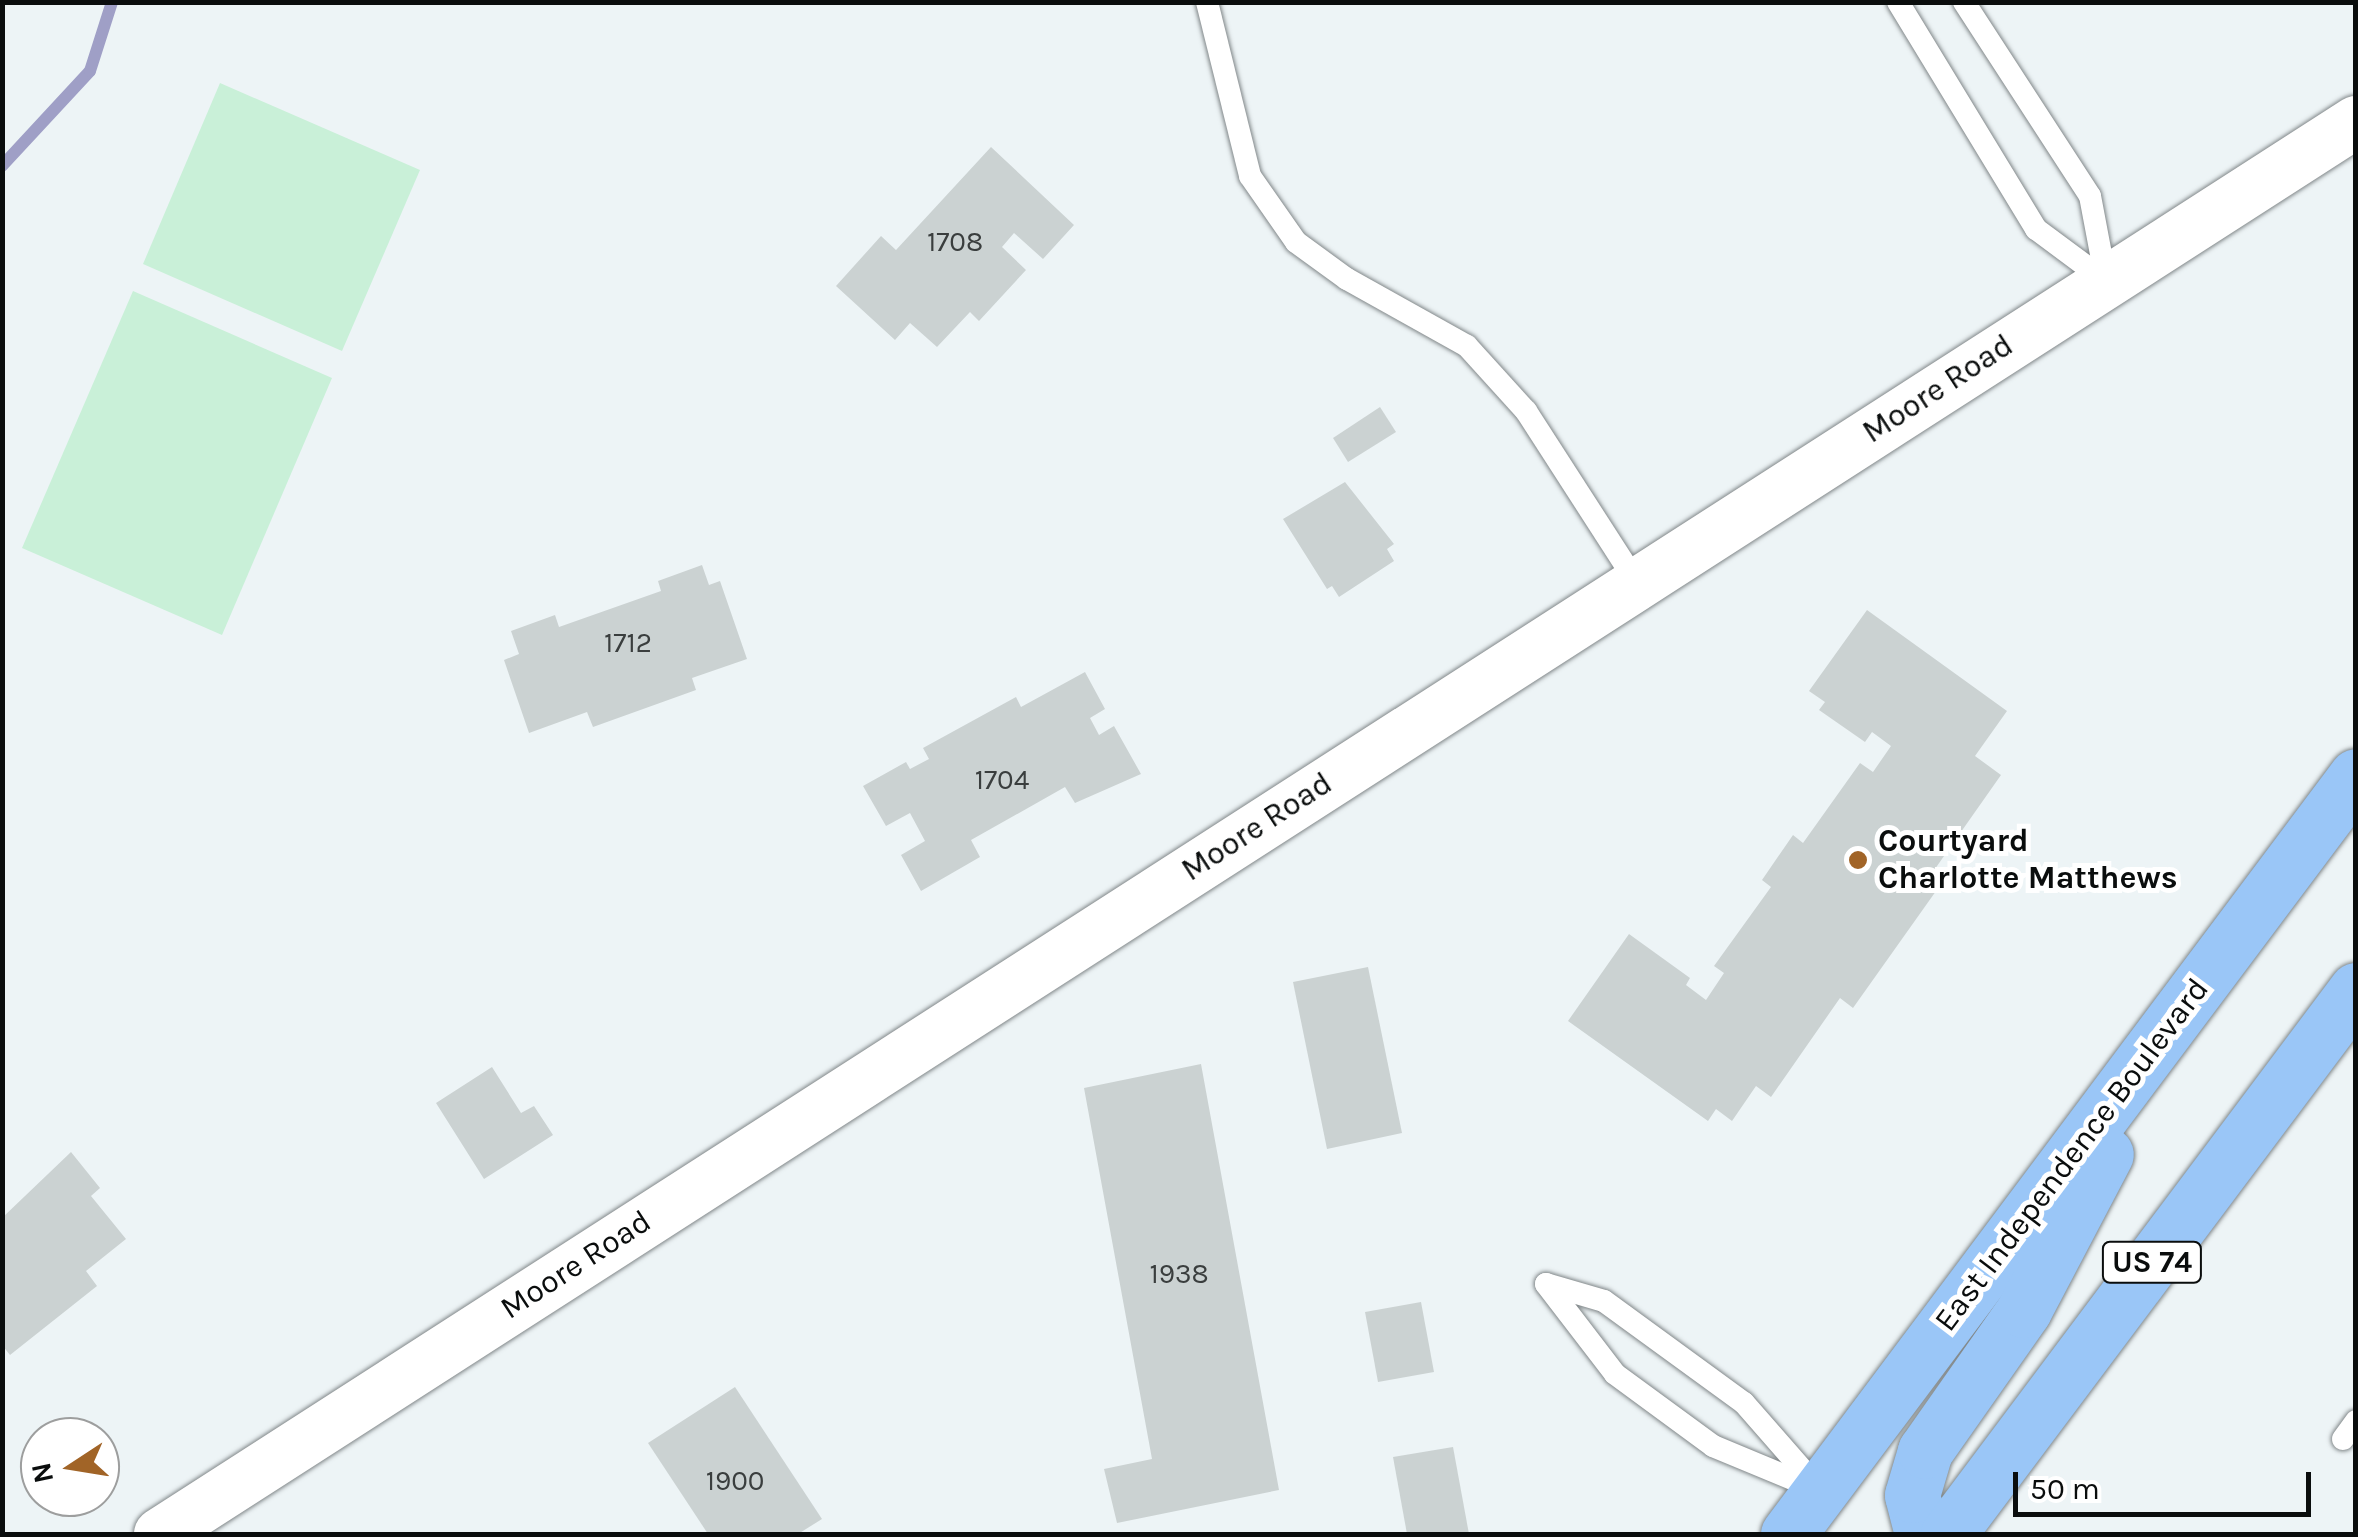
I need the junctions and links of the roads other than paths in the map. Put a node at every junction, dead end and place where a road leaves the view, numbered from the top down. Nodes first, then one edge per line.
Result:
1 (1207, 2) edge
2 (1898, 2) edge
3 (1964, 2) edge
4 (2356, 122) edge
5 (2106, 281) junction
6 (1637, 582) junction
7 (2356, 776) edge
8 (2356, 990) edge
9 (2184, 1005) junction
10 (1821, 1491) junction
11 (160, 1534) edge
12 (1788, 1534) edge
13 (1922, 1534) edge
14 (1948, 1534) edge

1 - 6 lane
2 - 5 lane
3 - 5 lane
4 - 5 street, Moore Road
5 - 6 street, Moore Road
6 - 11 street, Moore Road
7 - 9 highway, East Independence Boulevard
8 - 14 highway, US 74
9 - 10 highway, East Independence Boulevard
9 - 13 highway
10 - 10 lane
10 - 12 highway, East Independence Boulevard

